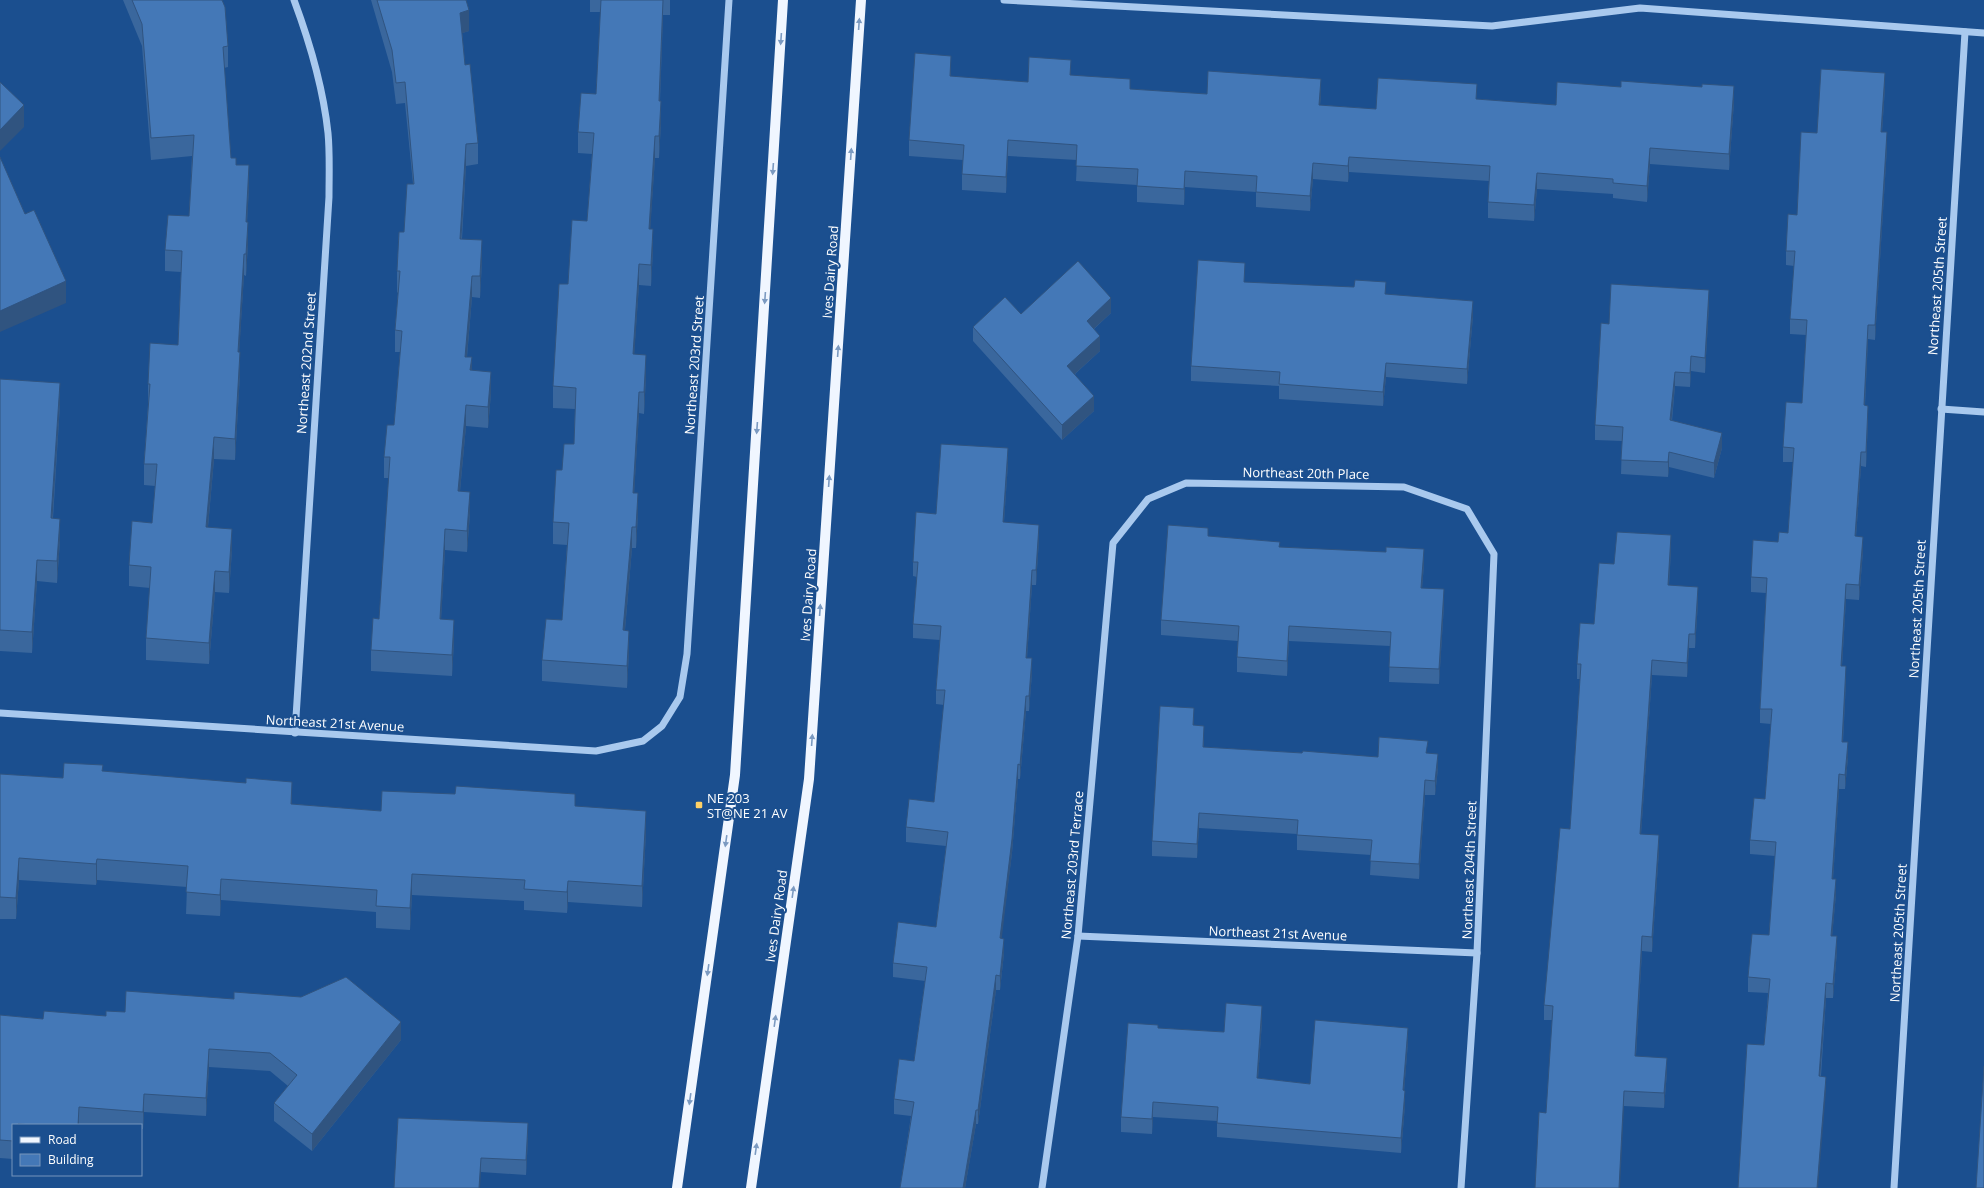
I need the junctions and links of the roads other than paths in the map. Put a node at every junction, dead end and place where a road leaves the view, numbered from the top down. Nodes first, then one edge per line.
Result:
1 (294, 0) edge
2 (729, 0) edge
3 (783, 0) edge
4 (861, 0) edge
5 (1004, 0) edge
6 (1965, 32) junction
7 (1984, 33) edge
8 (1942, 409) junction
9 (1984, 412) edge
10 (1112, 543) joint
11 (1494, 554) joint
12 (0, 713) edge
13 (662, 726) joint
14 (295, 733) junction
15 (1078, 936) junction
16 (1477, 953) junction
17 (677, 1188) edge
18 (751, 1188) edge
19 (1042, 1188) edge
20 (1461, 1188) edge
21 (1894, 1188) edge

1 - 14 street, Northeast 202nd Street
2 - 13 street, Northeast 203rd Street
3 -> 17 main road
18 -> 4 main road, Ives Dairy Road
5 - 6 street
6 - 7 street
6 - 8 street, Northeast 205th Street
8 - 9 street
8 - 21 street, Northeast 205th Street
10 - 11 street, Northeast 20th Place
10 - 15 street, Northeast 203rd Terrace
11 - 16 street, Northeast 204th Street
12 - 14 street, Northeast 21st Avenue
13 - 14 street, Northeast 21st Avenue
15 - 16 street, Northeast 21st Avenue
15 - 19 street, Northeast 203rd Terrace
16 - 20 street, Northeast 204th Street

